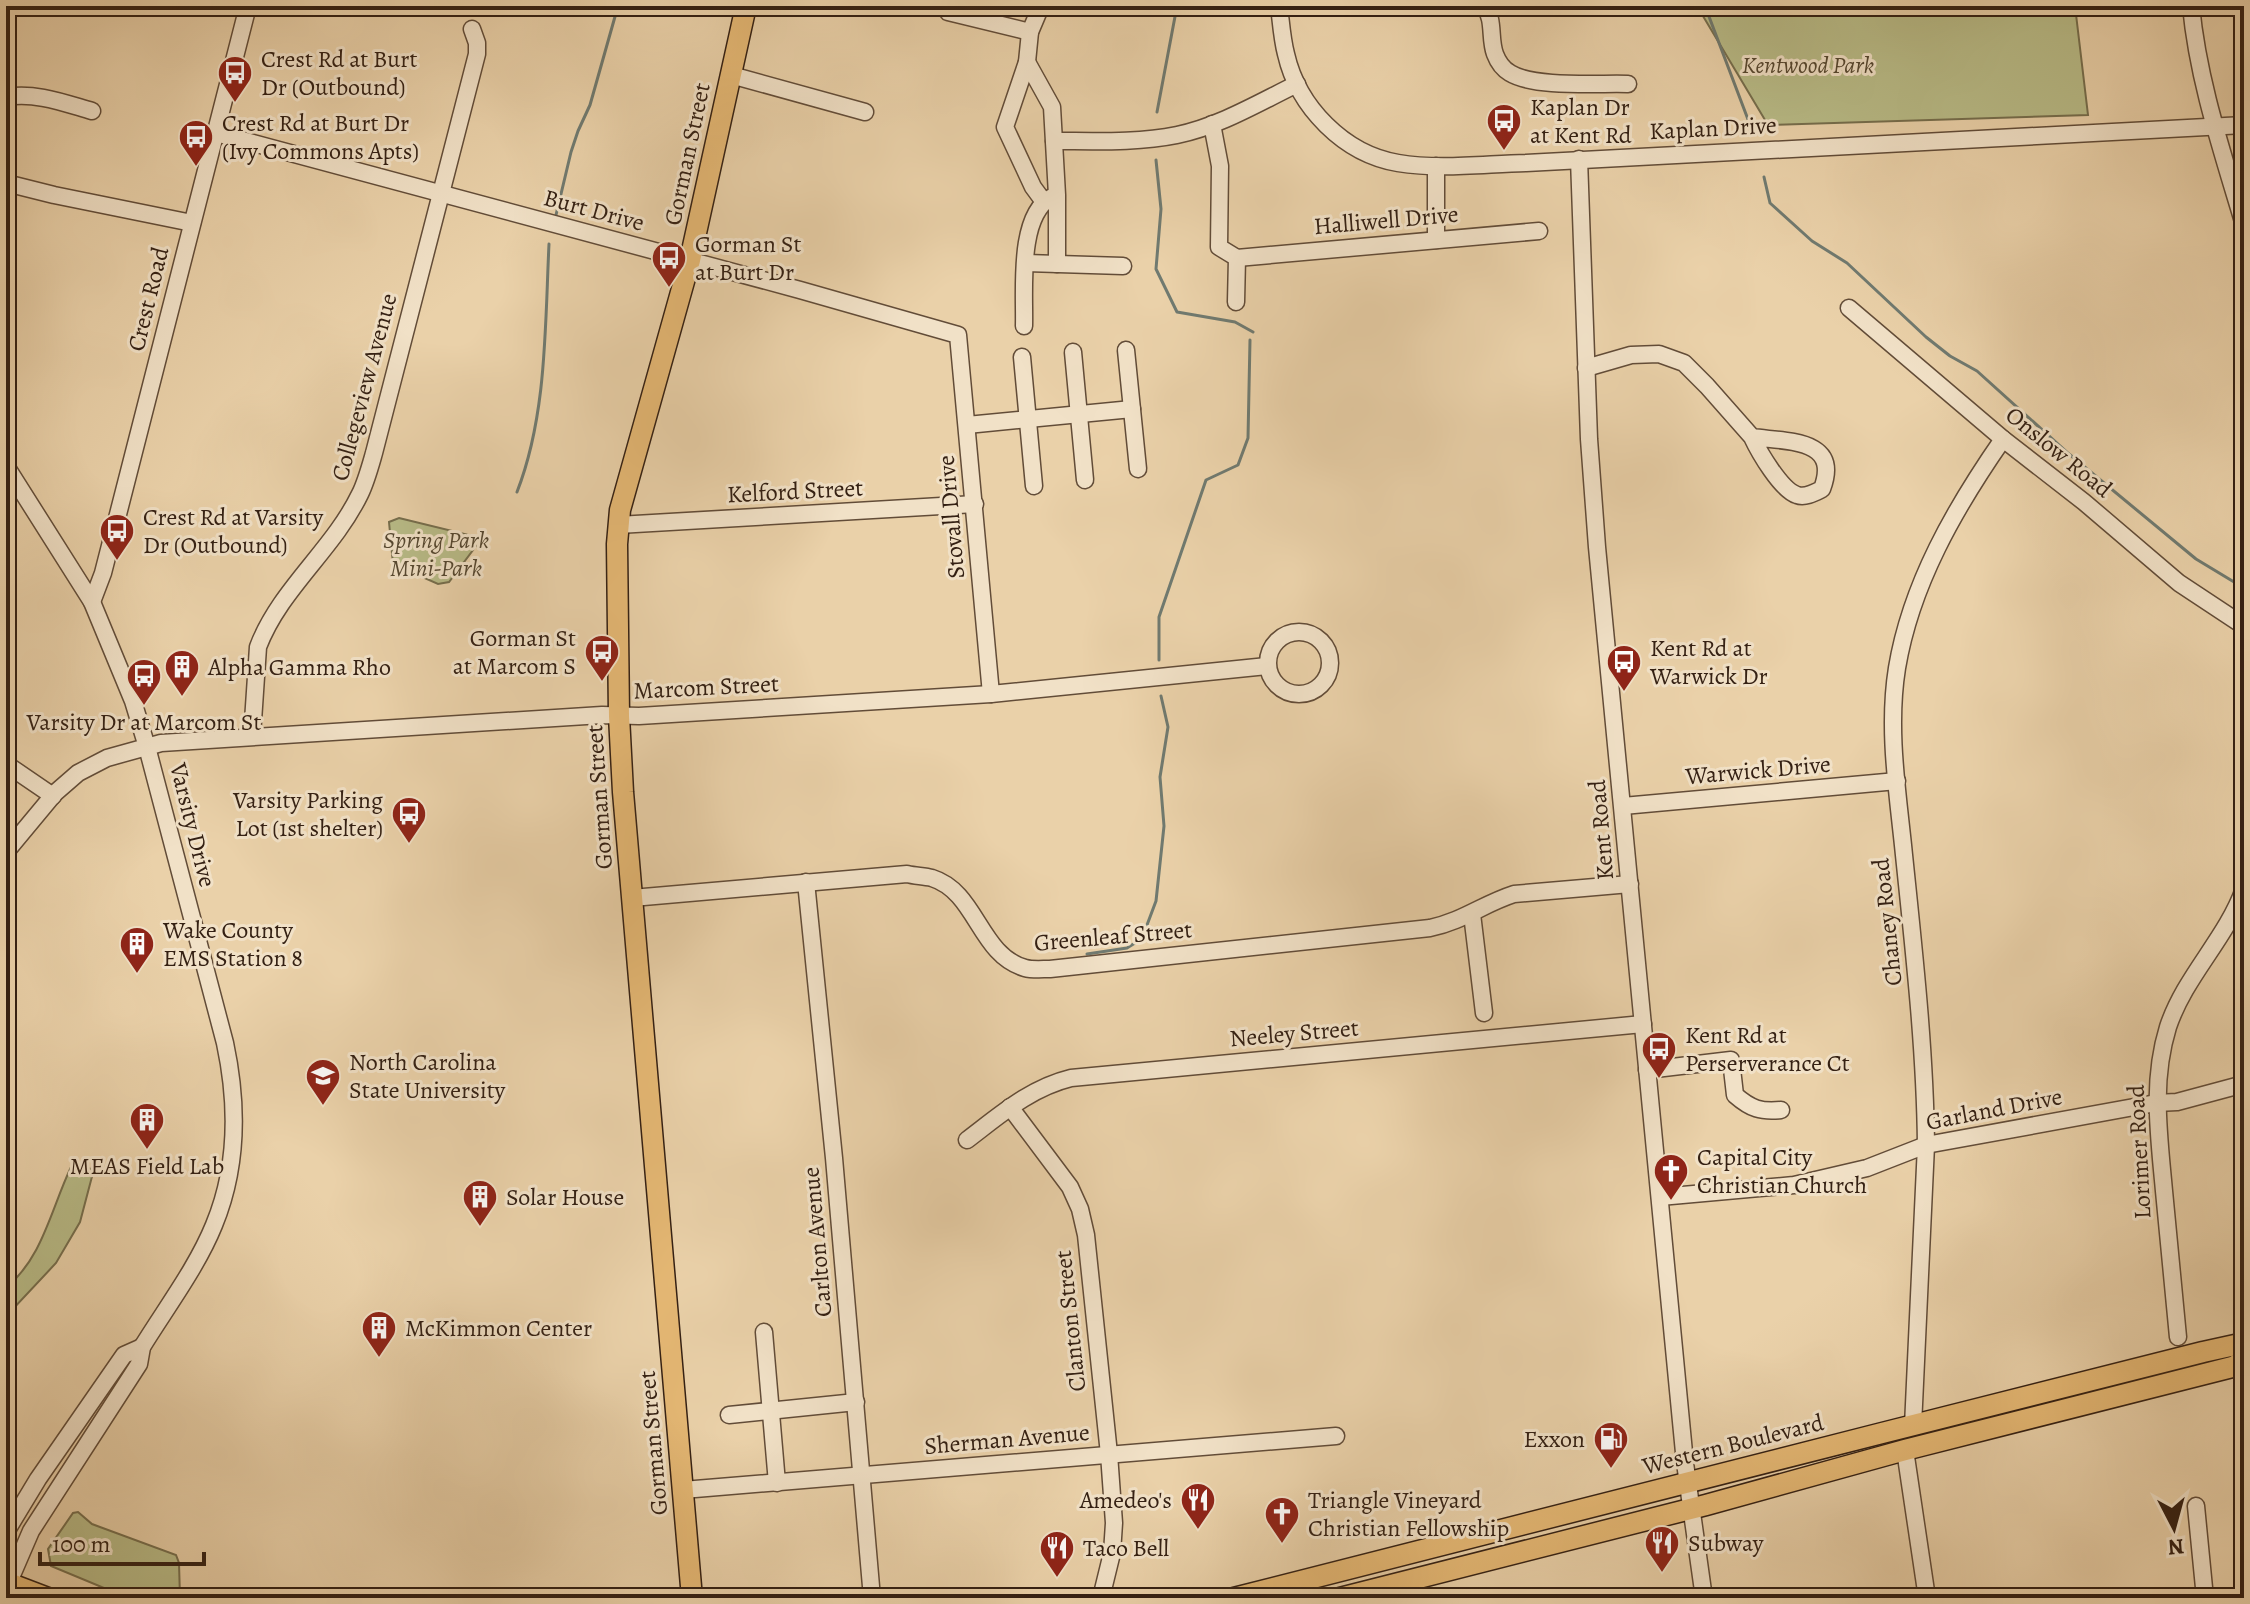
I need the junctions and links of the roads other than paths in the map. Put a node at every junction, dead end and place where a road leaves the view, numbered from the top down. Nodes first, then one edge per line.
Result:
1 (248, 6) edge
2 (746, 6) edge
3 (1041, 6) edge
4 (1279, 6) edge
5 (1484, 6) edge
6 (2191, 6) edge
7 (948, 12) dead end
8 (472, 29) dead end
9 (1030, 32) junction
10 (1027, 62) junction
11 (731, 75) junction
12 (1297, 84) junction
13 (1628, 84) dead end
14 (6, 97) edge
15 (92, 111) dead end
16 (865, 112) dead end
17 (1212, 124) junction
18 (2244, 125) edge
19 (2215, 126) junction
20 (216, 133) junction
21 (1054, 141) junction
22 (1579, 159) junction
23 (1436, 166) junction
24 (6, 183) edge
25 (440, 194) junction
26 (1050, 198) junction
27 (192, 223) junction
28 (2244, 225) edge
29 (1539, 231) dead end
30 (1436, 240) junction
31 (1237, 258) junction
32 (690, 260) junction
33 (1026, 263) junction
34 (1057, 264) junction
35 (1123, 266) dead end
36 (1236, 302) dead end
37 (1849, 308) dead end
38 (1024, 326) dead end
39 (958, 335) joint
40 (1126, 350) dead end
41 (1073, 352) dead end
42 (1022, 357) dead end
43 (1586, 368) junction
44 (1132, 409) junction
45 (1079, 414) junction
46 (1028, 419) junction
47 (967, 425) junction
48 (1752, 437) junction
49 (2003, 439) junction
50 (6, 466) edge
51 (1138, 469) dead end
52 (1085, 480) dead end
53 (1034, 486) dead end
54 (975, 504) junction
55 (618, 525) junction
56 (92, 602) junction
57 (2244, 626) edge
58 (1267, 666) dead end
59 (991, 694) junction
60 (619, 716) junction
61 (252, 736) junction
62 (147, 747) junction
63 (6, 764) edge
64 (1897, 781) junction
65 (53, 796) junction
66 (1623, 806) junction
67 (6, 852) edge
68 (806, 882) junction
69 (1630, 884) junction
70 (2244, 889) edge
71 (632, 898) junction
72 (1472, 914) junction
73 (1484, 1013) dead end
74 (1643, 1024) junction
75 (1647, 1070) junction
76 (2244, 1084) edge
77 (2156, 1103) junction
78 (1010, 1107) junction
79 (1781, 1110) dead end
80 (967, 1140) dead end
81 (1926, 1145) junction
82 (1660, 1197) junction
83 (764, 1332) dead end
84 (2178, 1337) dead end
85 (142, 1347) junction
86 (2243, 1359) edge
87 (856, 1402) junction
88 (771, 1411) junction
89 (729, 1415) dead end
90 (1913, 1426) junction
91 (1336, 1436) dead end
92 (1905, 1450) junction
93 (1109, 1454) junction
94 (861, 1475) junction
95 (777, 1483) junction
96 (683, 1490) junction
97 (1690, 1495) junction
98 (2196, 1506) dead end
99 (6, 1532) edge
100 (7, 1584) edge
101 (48, 1598) edge
102 (692, 1598) edge
103 (872, 1598) edge
104 (1101, 1598) edge
105 (1234, 1598) edge
106 (1340, 1598) edge
107 (1704, 1598) edge
108 (1927, 1598) edge
109 (2205, 1598) edge

1 - 20 street, Crest Road
2 - 11 main road, Gorman Street
3 - 9 street
4 - 12 street, Kaplan Drive
5 - 13 street
6 - 19 street
7 - 9 street
8 - 25 street, Collegeview Avenue
9 - 10 street
10 - 21 street
10 - 26 street
11 - 16 street
11 - 32 main road, Gorman Street
12 - 17 street
12 - 23 street, Kaplan Drive
14 - 15 street
17 - 21 street
17 - 31 street
18 - 19 street, Kaplan Drive
19 - 22 street, Kaplan Drive
19 - 28 street
20 - 25 street, Burt Drive
20 - 27 street, Crest Road
21 - 26 street
22 - 23 street, Kaplan Drive
22 - 43 street, Kent Road
23 - 30 street
24 - 27 street
25 - 32 street, Burt Drive
25 - 61 street, Collegeview Avenue
26 - 33 street
26 - 34 street
27 - 56 street, Crest Road
29 - 30 street, Halliwell Drive
30 - 31 street, Halliwell Drive
31 - 36 street
32 - 39 street, Burt Drive
32 - 55 main road, Gorman Street
33 - 34 street
33 - 38 street
34 - 35 street
37 - 49 street, Onslow Road
39 - 47 street, Stovall Drive
40 - 44 street
41 - 45 street
42 - 46 street
43 - 48 street
43 - 66 street, Kent Road
44 - 45 street
44 - 51 street
45 - 46 street
45 - 52 street
46 - 47 street
46 - 53 street
47 - 54 street, Stovall Drive
48 - 48 street
49 - 57 street, Onslow Road
49 - 64 street, Chaney Road
50 - 56 street, Varsity Drive
54 - 55 street, Kelford Street
54 - 59 street, Stovall Drive
55 - 60 main road, Gorman Street
56 - 62 street, Varsity Drive
58 - 59 street, Marcom Street
59 - 60 street, Marcom Street
60 - 61 street, Marcom Street
60 - 71 main road, Gorman Street
61 - 62 street, Marcom Street
62 - 65 street, Marcom Street
62 - 85 street, Varsity Drive
63 - 65 street
64 - 66 street, Warwick Drive
64 - 81 street, Chaney Road
65 - 67 street, Marcom Street
66 - 69 street, Kent Road
68 - 71 street, Greenleaf Street
68 - 72 street, Greenleaf Street
68 - 87 street, Carlton Avenue
69 - 72 street, Greenleaf Street
69 - 74 street, Kent Road
70 - 77 street, Lorimer Road
71 - 96 main road, Gorman Street
72 - 73 street
74 - 75 street, Kent Road
74 - 78 street, Neeley Street
75 - 79 street
75 - 82 street, Kent Road
76 - 77 street, Garland Drive
77 - 81 street, Garland Drive
77 - 84 street, Lorimer Road
78 - 80 street, Neeley Street
78 - 93 street, Clanton Street
81 - 82 street, Garland Drive
81 - 90 street, Chaney Road
82 - 97 street, Kent Road
83 - 88 street
85 - 99 street, Varsity Drive
85 - 100 street, Varsity Drive
86 - 90 main road, Western Boulevard
86 - 92 main road, Western Boulevard
87 - 88 street
87 - 94 street, Carlton Avenue
88 - 89 street
88 - 95 street
90 - 97 main road, Western Boulevard
91 - 93 street, Sherman Avenue
92 - 97 main road, Western Boulevard
92 - 108 street
93 - 94 street, Sherman Avenue
93 - 104 street, Clanton Street
94 - 95 street, Sherman Avenue
94 - 103 street, Carlton Avenue
95 - 96 street, Sherman Avenue
96 - 102 main road, Gorman Street
97 - 105 main road, Western Boulevard
97 - 106 main road, Western Boulevard
97 - 107 street, Kent Road
98 - 109 street
100 - 101 main road

